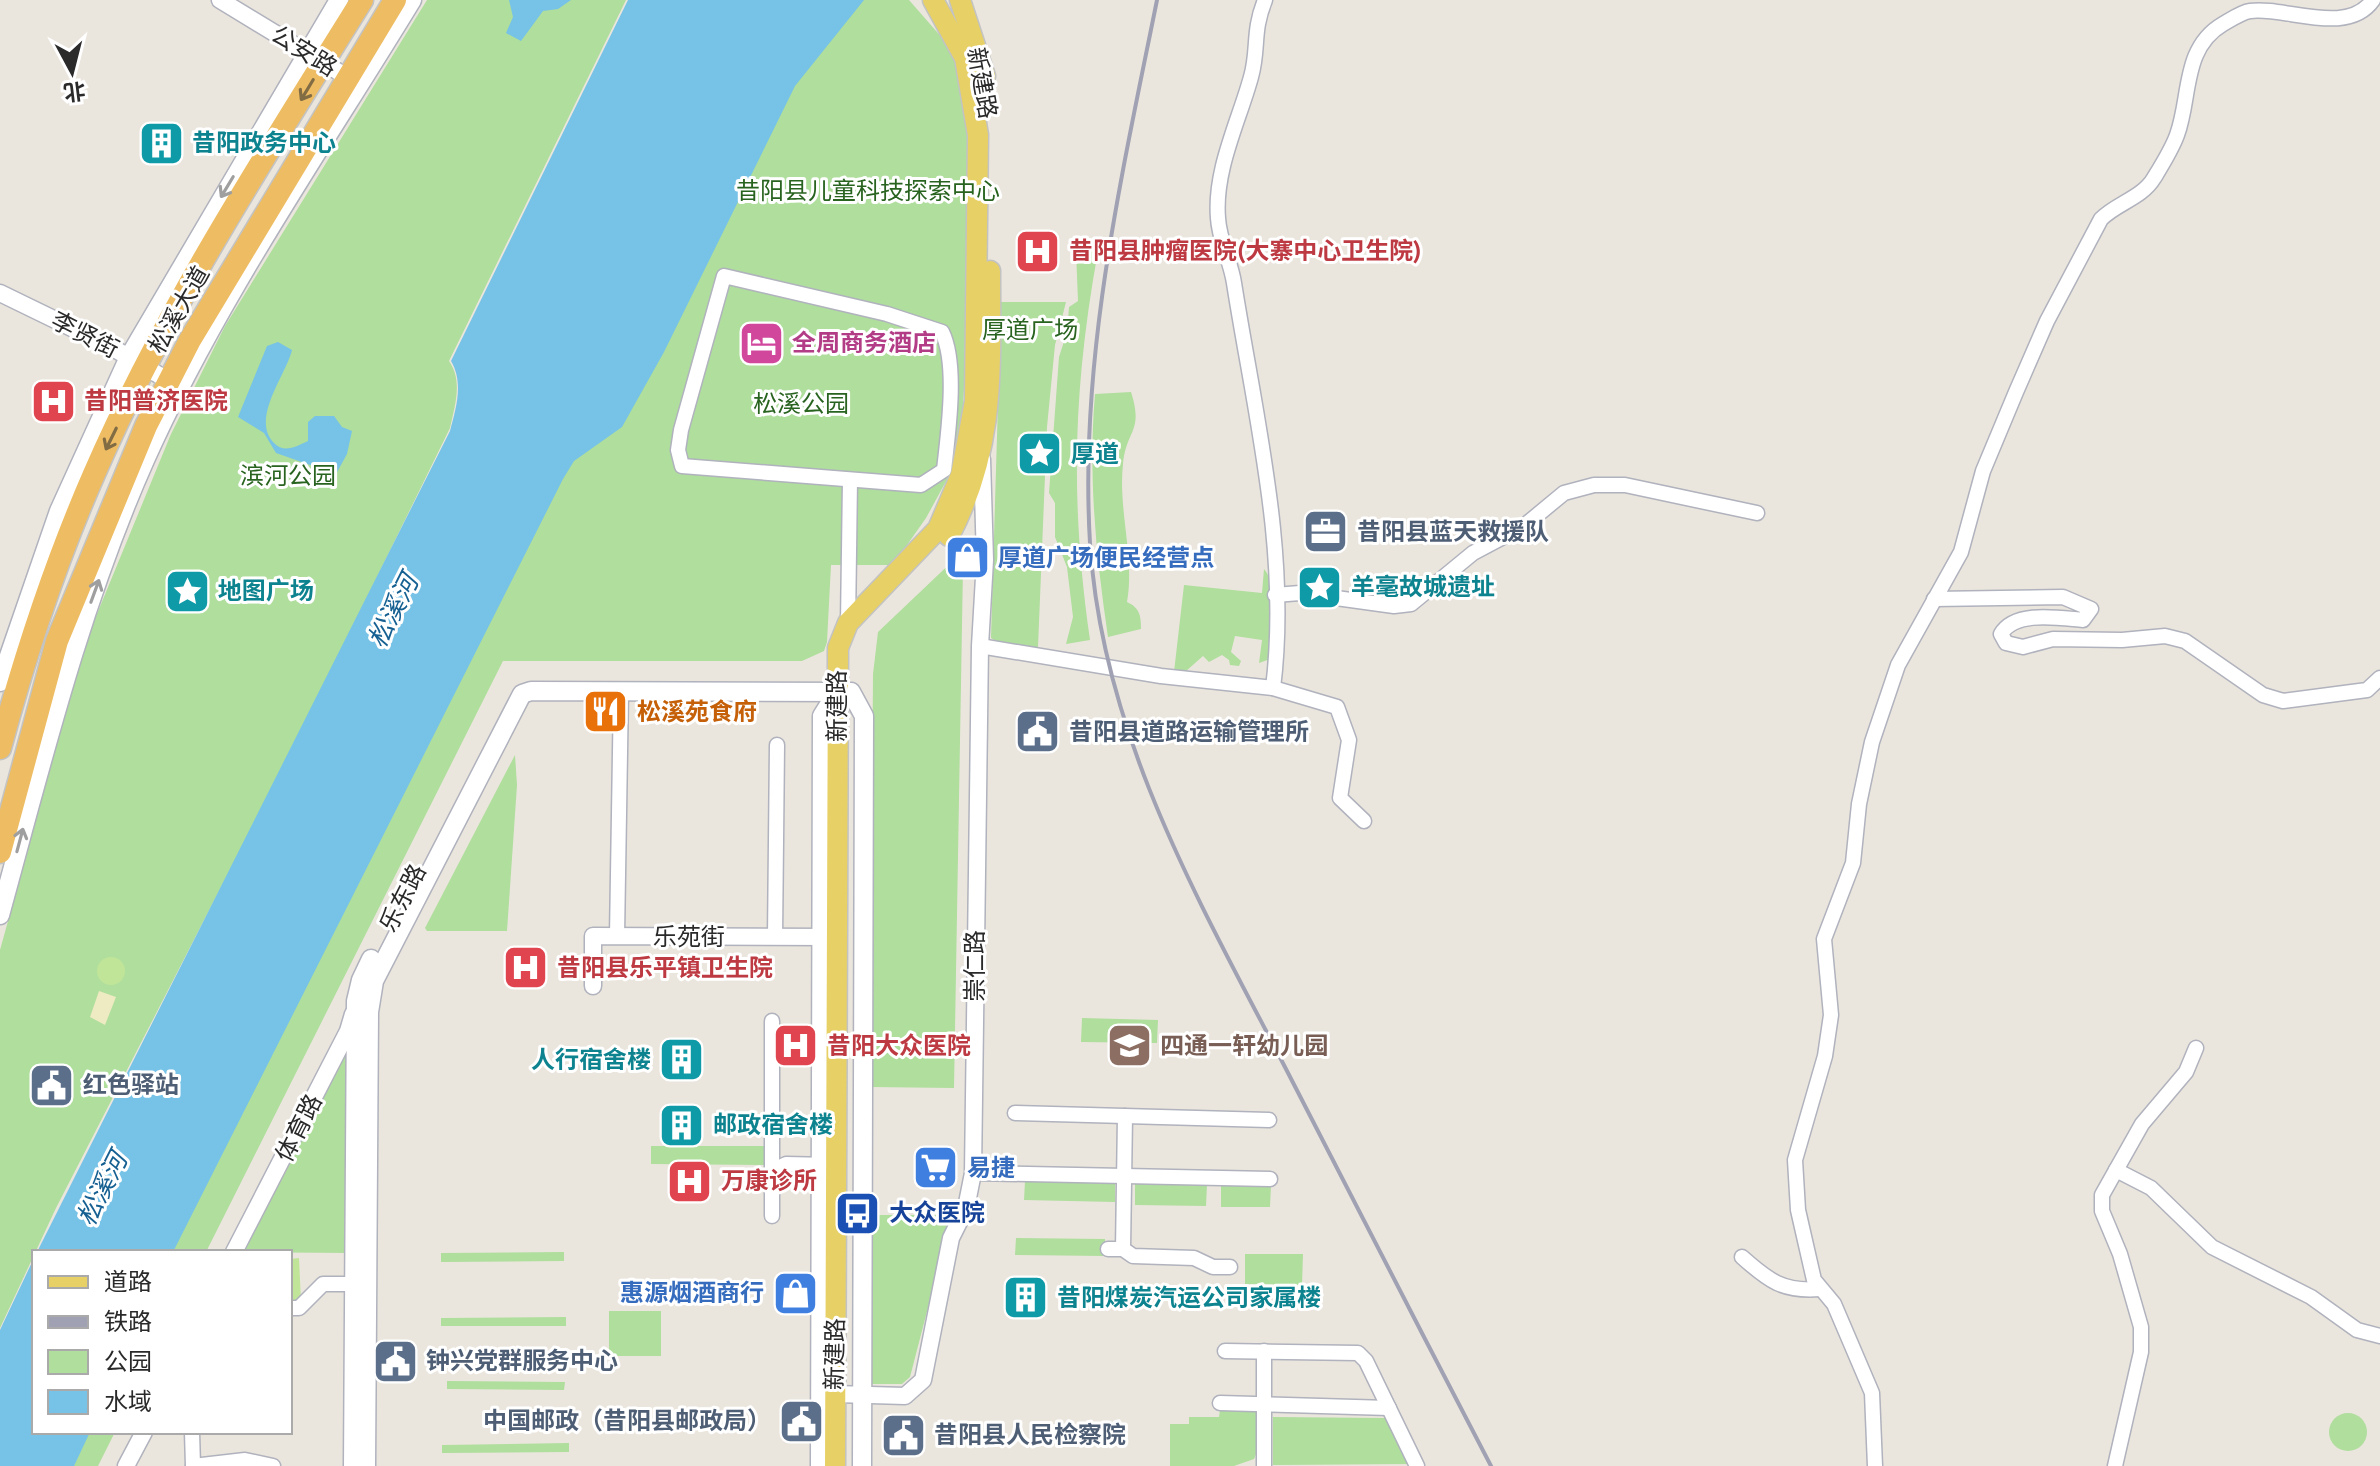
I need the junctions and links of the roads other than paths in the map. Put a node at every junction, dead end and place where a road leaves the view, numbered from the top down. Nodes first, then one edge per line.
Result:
1 (220, 0) edge
2 (339, 0) edge
3 (362, 0) edge
4 (395, 0) edge
5 (412, 0) edge
6 (933, 0) edge
7 (960, 0) edge
8 (1265, 0) edge
9 (2373, 0) edge
10 (316, 57) junction
11 (347, 77) junction
12 (0, 293) edge
13 (138, 363) junction
14 (169, 381) junction
15 (982, 450) junction
16 (850, 480) junction
17 (1757, 513) dead end
18 (1275, 595) junction
19 (1934, 599) junction
20 (848, 623) junction
21 (980, 646) junction
22 (2380, 678) edge
23 (0, 682) edge
24 (844, 686) junction
25 (1273, 688) junction
26 (621, 691) junction
27 (777, 745) dead end
28 (0, 748) edge
29 (1364, 821) dead end
30 (0, 852) edge
31 (0, 915) edge
32 (617, 936) junction
33 (775, 937) junction
34 (829, 937) junction
35 (593, 986) dead end
36 (356, 1001) junction
37 (772, 1021) dead end
38 (2196, 1048) dead end
39 (1015, 1113) dead end
40 (1125, 1116) junction
41 (1269, 1120) dead end
42 (830, 1164) junction
43 (2116, 1170) junction
44 (772, 1171) junction
45 (973, 1173) junction
46 (1124, 1175) junction
47 (1270, 1179) dead end
48 (772, 1216) dead end
49 (235, 1250) edge
50 (1742, 1257) dead end
51 (1230, 1267) dead end
52 (354, 1284) junction
53 (1820, 1289) junction
54 (292, 1308) edge
55 (2380, 1336) edge
56 (1225, 1351) dead end
57 (1264, 1351) junction
58 (849, 1394) junction
59 (1220, 1403) dead end
60 (1265, 1403) junction
61 (1389, 1408) junction
62 (143, 1434) edge
63 (192, 1434) edge
64 (1264, 1464) edge
65 (126, 1466) edge
66 (193, 1466) edge
67 (273, 1466) edge
68 (353, 1466) edge
69 (366, 1466) edge
70 (820, 1466) edge
71 (835, 1466) edge
72 (848, 1466) edge
73 (862, 1466) edge
74 (1249, 1466) edge
75 (1417, 1466) edge
76 (1875, 1466) edge
77 (2115, 1466) edge

1 - 10 street, 公安路
2 - 10 main road
3 - 10 highway, 松溪大道
4 - 11 highway, 松溪大道
31 -> 5 main road
6 - 20 main road, 新建路
7 - 15 main road, 新建路
8 - 18 street
9 - 19 street
10 - 11 street, 公安路
10 -> 13 highway, 松溪大道
11 - 14 highway, 松溪大道
12 - 13 street, 李贤街
13 - 14 street, 李贤街
13 - 23 main road
13 -> 28 highway, 松溪大道
14 - 30 highway, 松溪大道
15 - 21 street, 崇仁路
15 - 24 main road, 新建路
16 - 16 street
16 - 20 street
17 - 18 street
18 - 25 street
19 - 22 street
19 - 53 street
20 - 24 main road, 新建路
21 - 25 street
21 - 45 street, 崇仁路
24 - 26 main road, 乐东路
24 - 34 main road, 新建路
24 - 36 main road, 乐东路
24 - 58 main road, 新建路
25 - 29 street
26 - 32 street
26 - 69 main road, 乐东路
27 - 33 street
32 - 33 street, 乐苑街
32 - 35 street, 乐苑街
33 - 34 street, 乐苑街
34 - 42 main road, 新建路
36 - 49 street, 体育路
36 - 52 main road, 乐东路
37 - 44 street
38 - 43 street
39 - 40 street
40 - 41 street
40 - 46 street
42 - 44 street
42 - 58 main road, 新建路
42 - 70 main road
43 - 55 street
43 - 77 street
44 - 48 street
45 - 46 street
45 - 58 street, 崇仁路
46 - 47 street
46 - 51 street
50 - 53 street
52 - 54 street
52 - 68 main road, 乐东路
53 - 76 street
56 - 57 street
57 - 60 street
57 - 61 street
58 - 71 main road, 新建路
58 - 72 main road, 新建路
58 - 73 main road
59 - 60 street
60 - 61 street
60 - 64 street
61 - 75 street
62 - 65 street
63 - 66 street
64 - 74 street
66 - 67 street

